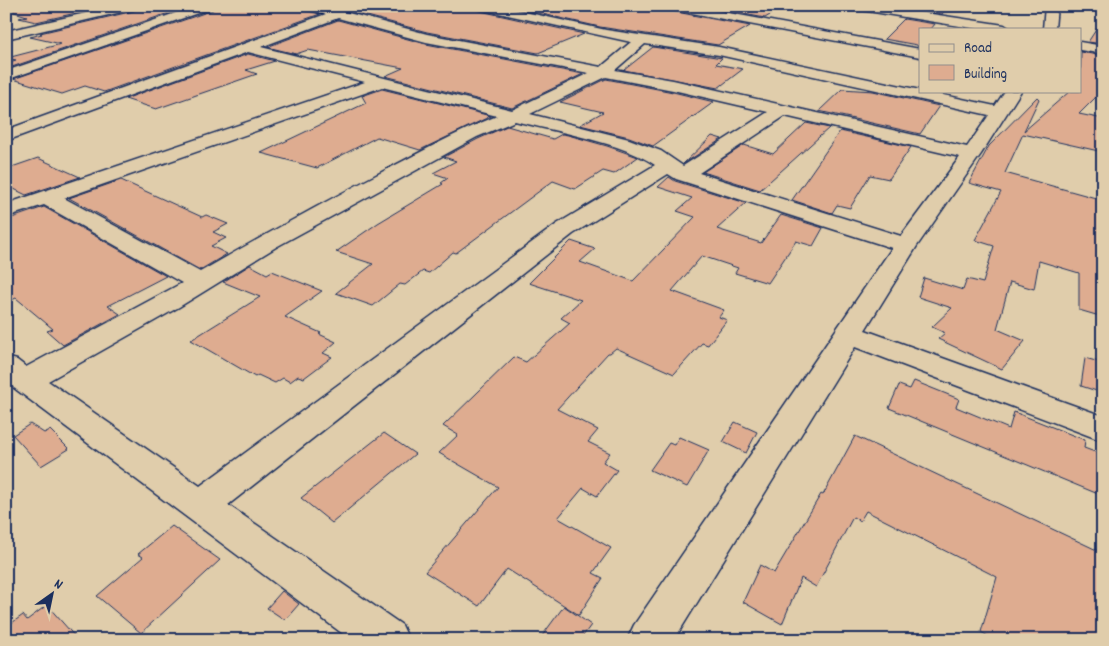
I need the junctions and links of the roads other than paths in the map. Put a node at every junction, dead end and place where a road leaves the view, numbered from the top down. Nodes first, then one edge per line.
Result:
1 (134, 6) edge
2 (208, 6) edge
3 (308, 6) edge
4 (480, 6) edge
5 (671, 6) edge
6 (855, 6) edge
7 (1052, 6) edge
8 (171, 8) dead end
9 (560, 9) dead end
10 (901, 9) edge
11 (192, 11) junction
12 (338, 14) junction
13 (535, 19) junction
14 (999, 28) edge
15 (1049, 28) edge
16 (6, 35) edge
17 (640, 40) junction
18 (1082, 46) edge
19 (247, 48) junction
20 (1103, 50) edge
21 (919, 53) edge
22 (6, 62) edge
23 (31, 68) junction
24 (604, 72) junction
25 (6, 76) edge
26 (381, 82) junction
27 (919, 86) edge
28 (954, 92) edge
29 (1006, 101) edge
30 (782, 110) junction
31 (513, 116) junction
32 (6, 136) edge
33 (972, 154) junction
34 (675, 170) junction
35 (46, 197) junction
36 (6, 210) edge
37 (906, 245) junction
38 (200, 283) junction
39 (848, 334) junction
40 (15, 374) edge
41 (1103, 429) edge
42 (201, 505) junction
43 (387, 640) edge
44 (649, 640) edge

1 - 16 street
2 - 11 street
3 - 12 street
4 - 13 street
5 - 21 street
6 - 10 street
7 - 15 street
8 - 11 street
9 - 13 street
10 - 14 street
11 - 23 street
12 - 19 street
12 - 24 street
13 - 17 street
17 - 24 street
17 - 27 street
18 - 20 street
19 - 26 street
19 - 32 street
22 - 23 street
23 - 25 street
24 - 30 street
24 - 31 street
26 - 31 street
26 - 35 street
28 - 29 street
29 - 33 street
30 - 33 street
30 - 34 street
31 - 34 street
31 - 38 street
33 - 37 street
34 - 37 street
34 - 42 street
35 - 36 street
35 - 38 street
37 - 39 street
38 - 40 street
39 - 41 street
39 - 44 street
40 - 42 street
42 - 43 street

